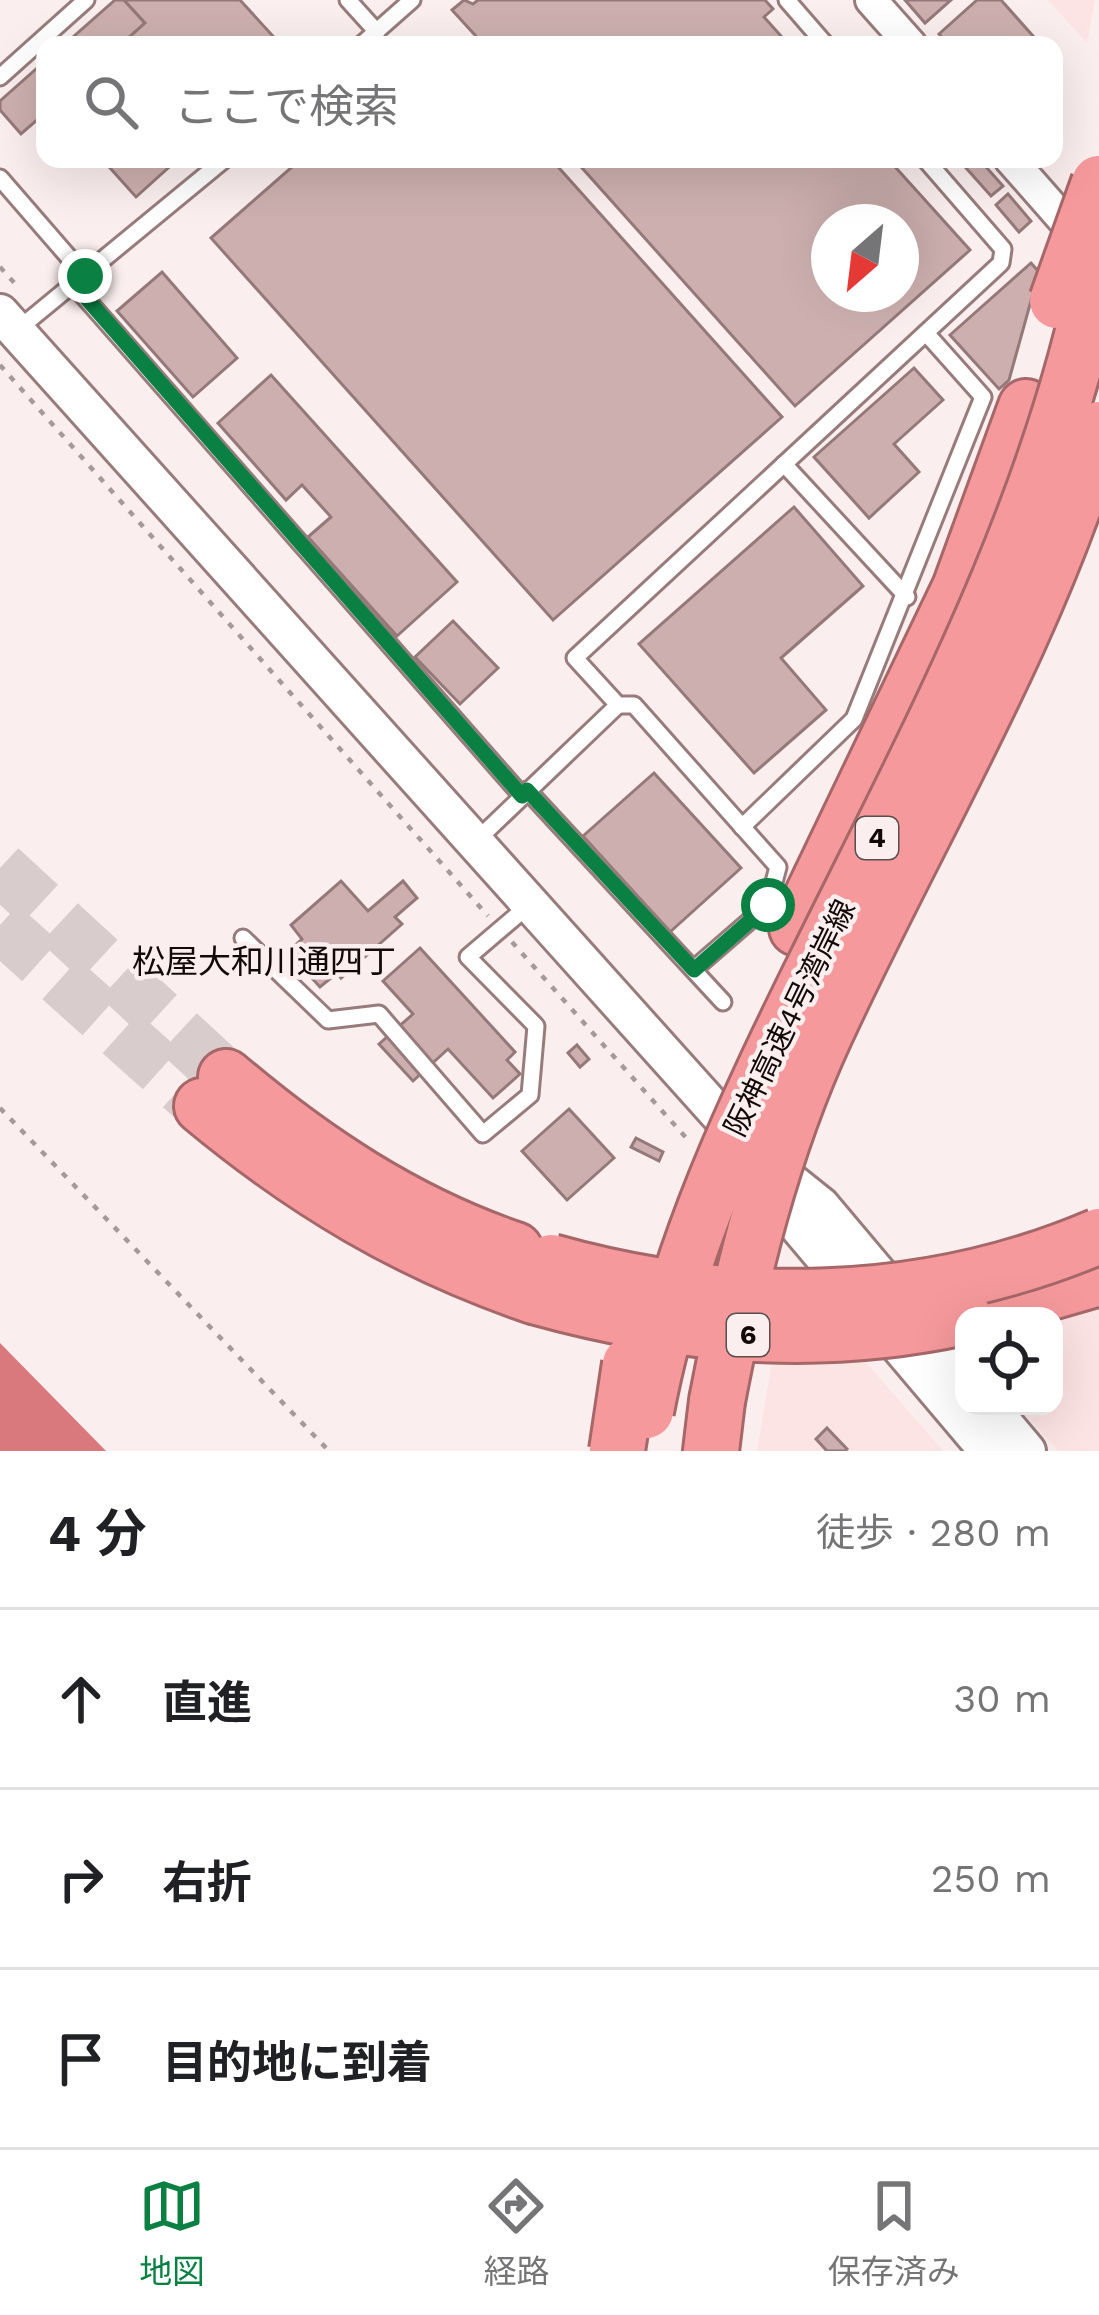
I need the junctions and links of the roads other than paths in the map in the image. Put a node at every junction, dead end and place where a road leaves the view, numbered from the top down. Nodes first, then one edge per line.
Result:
1 (86, 0) edge
2 (348, 0) edge
3 (412, 0) edge
4 (788, 0) edge
5 (871, 0) edge
6 (377, 32) junction
7 (46, 36) edge
8 (372, 36) edge
9 (818, 36) edge
10 (902, 36) edge
11 (36, 45) edge
12 (0, 77) edge
13 (214, 168) edge
14 (933, 168) edge
15 (1018, 168) edge
16 (0, 178) edge
17 (1099, 183) edge
18 (1099, 261) edge
19 (79, 280) junction
20 (8, 322) edge
21 (926, 333) junction
22 (1099, 429) edge
23 (1099, 447) edge
24 (784, 464) junction
25 (1099, 531) edge
26 (907, 597) junction
27 (618, 705) junction
28 (525, 793) junction
29 (742, 826) junction
30 (474, 843) junction
31 (529, 905) junction
32 (243, 938) dead end
33 (694, 970) junction
34 (723, 1002) dead end
35 (214, 1092) tunnel mouth
36 (751, 1150) junction
37 (1099, 1204) edge
38 (1099, 1236) edge
39 (744, 1272) junction
40 (1099, 1278) edge
41 (543, 1280) junction
42 (896, 1290) junction
43 (1000, 1307) edge
44 (955, 1319) edge
45 (955, 1365) edge
46 (997, 1415) edge
47 (617, 1451) edge
48 (640, 1451) edge
49 (711, 1451) edge
50 (988, 1451) edge
51 (1027, 1451) edge

1 - 7 lane
2 - 6 lane
3 - 6 lane
4 - 9 lane
5 - 10 street
6 - 8 lane
11 - 12 lane
13 - 19 lane
14 - 21 lane
15 - 18 street
16 - 19 lane
17 - 47 highway, 4, bridge
18 - 48 highway, 阪神高速4号湾岸線 / 4, bridge
19 - 20 lane
19 - 28 lane
20 - 30 street
21 - 24 lane
21 - 26 lane
22 - 39 highway, 阪神高速4号湾岸線 / 4, bridge
23 - 36 street
24 - 26 lane
24 - 27 lane
25 - 39 highway, 4, bridge
26 - 29 lane
27 - 28 lane
27 - 29 lane
28 - 30 lane
28 - 33 lane
29 - 33 lane
30 - 31 street
31 - 32 lane
31 - 36 street
33 - 34 lane
35 - 41 highway, 6
36 - 45 street
36 - 50 street
37 - 42 highway, bridge
38 - 42 highway, 6, bridge
39 - 49 highway, 阪神高速4号湾岸線 / 4, bridge
40 - 43 highway, 6
41 - 42 highway, 6, bridge
41 - 44 highway, 6, bridge
46 - 51 street

